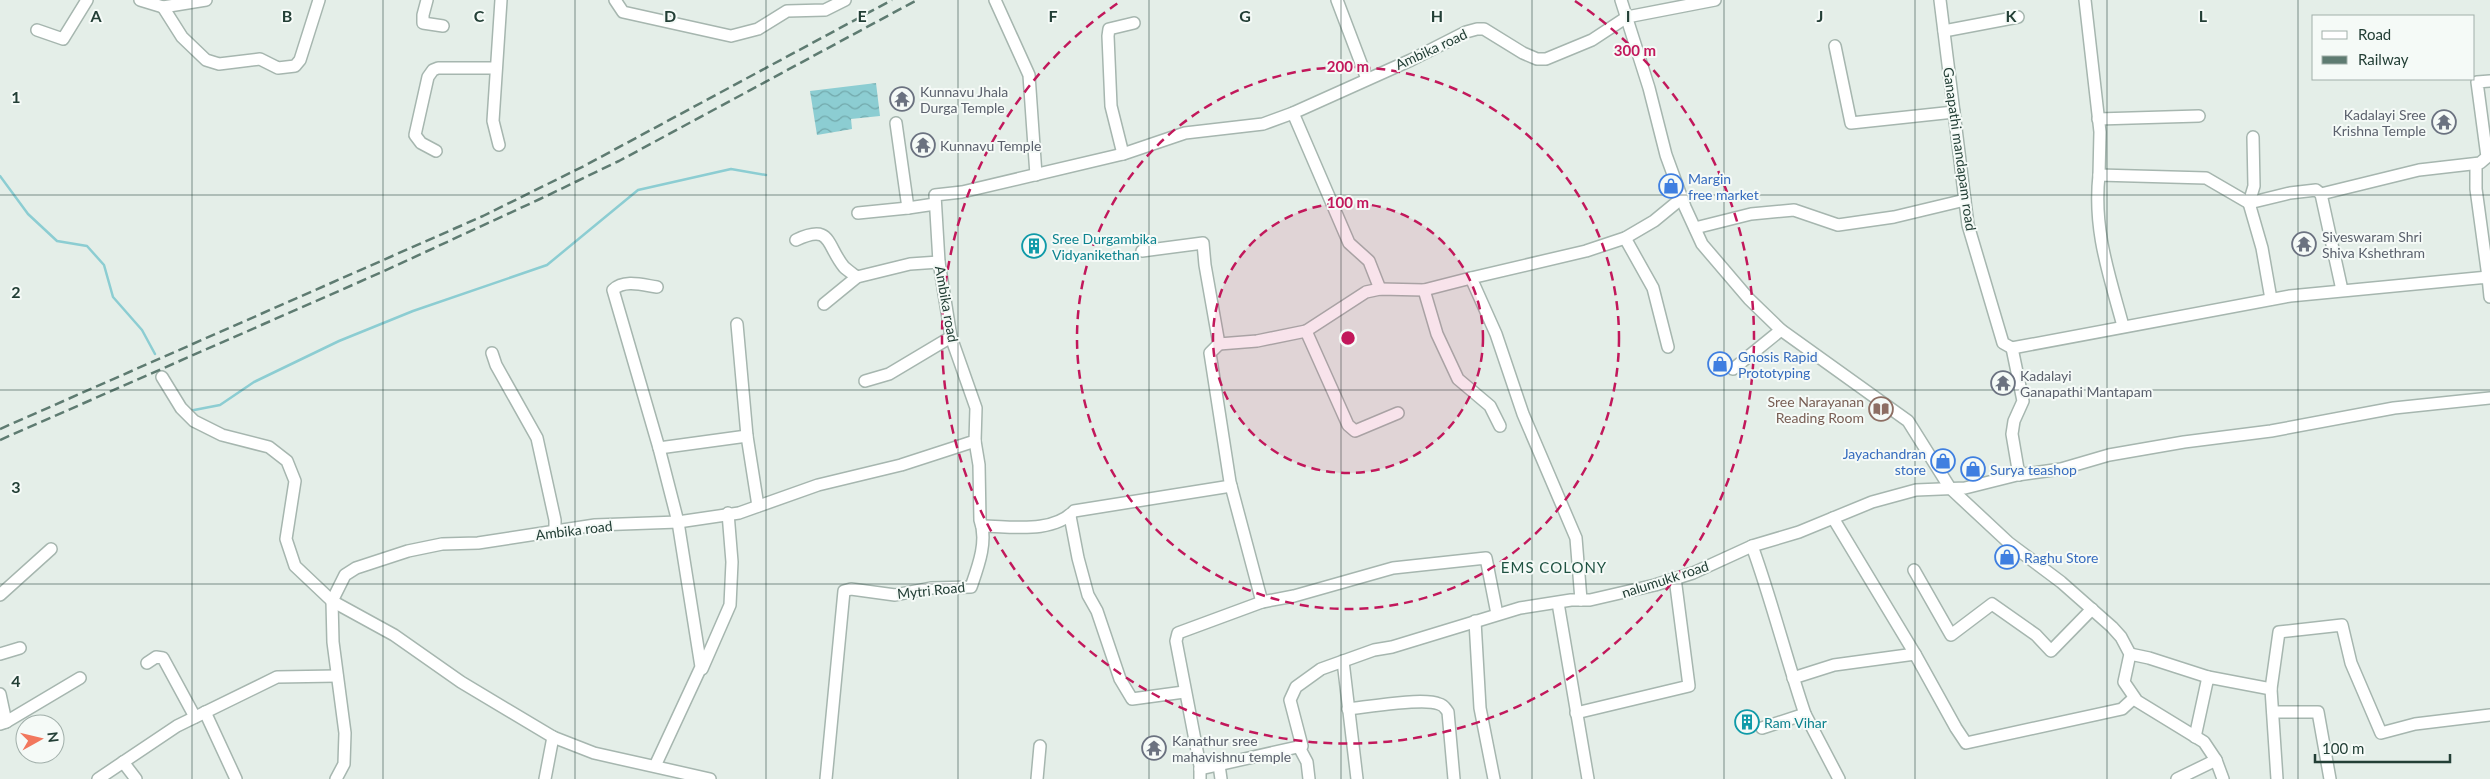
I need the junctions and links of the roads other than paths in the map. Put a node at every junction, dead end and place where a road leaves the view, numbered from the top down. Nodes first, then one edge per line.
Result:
1 (87, 0) edge
2 (140, 0) edge
3 (206, 0) edge
4 (319, 0) edge
5 (427, 0) edge
6 (501, 0) edge
7 (615, 0) edge
8 (845, 0) edge
9 (995, 0) edge
10 (1337, 0) edge
11 (1621, 0) edge
12 (1715, 0) edge
13 (1940, 0) edge
14 (2085, 0) edge
15 (164, 7) junction
16 (2018, 16) dead end
17 (1627, 17) junction
18 (1134, 23) dead end
19 (443, 26) dead end
20 (37, 30) dead end
21 (1944, 31) junction
22 (1835, 46) dead end
23 (495, 68) junction
24 (1367, 79) junction
25 (2490, 81) edge
26 (1954, 112) junction
27 (1293, 113) junction
28 (2199, 116) dead end
29 (2098, 119) junction
30 (896, 123) dead end
31 (2253, 137) dead end
32 (499, 145) dead end
33 (436, 151) dead end
34 (1123, 154) junction
35 (2476, 164) junction
36 (1036, 175) junction
37 (2099, 175) junction
38 (2321, 194) junction
39 (1682, 198) junction
40 (1965, 200) junction
41 (2249, 203) junction
42 (935, 204) junction
43 (908, 208) junction
44 (858, 213) dead end
45 (1695, 228) junction
46 (1625, 238) junction
47 (796, 240) dead end
48 (1142, 251) dead end
49 (940, 262) junction
50 (856, 277) junction
51 (2488, 277) junction
52 (1471, 278) junction
53 (657, 288) dead end
54 (1380, 289) junction
55 (1424, 290) junction
56 (2342, 290) junction
57 (2490, 297) edge
58 (2271, 299) junction
59 (824, 304) dead end
60 (737, 324) dead end
61 (2124, 326) junction
62 (1780, 330) junction
63 (1306, 331) junction
64 (951, 338) junction
65 (1219, 344) junction
66 (1668, 347) dead end
67 (2012, 348) junction
68 (492, 353) dead end
69 (1733, 369) dead end
70 (162, 377) dead end
71 (865, 381) dead end
72 (2490, 398) edge
73 (1398, 413) dead end
74 (1500, 426) dead end
75 (747, 436) junction
76 (975, 441) junction
77 (659, 448) junction
78 (2020, 475) junction
79 (1231, 486) junction
80 (1950, 488) junction
81 (758, 506) junction
82 (728, 513) junction
83 (1070, 516) junction
84 (1833, 518) junction
85 (678, 522) junction
86 (982, 526) junction
87 (555, 532) junction
88 (1752, 546) junction
89 (51, 549) dead end
90 (1914, 570) dead end
91 (1675, 578) junction
92 (0, 595) edge
93 (1581, 600) junction
94 (332, 601) junction
95 (1262, 602) junction
96 (1558, 603) junction
97 (2092, 609) junction
98 (1497, 614) junction
99 (1475, 621) junction
100 (20, 648) dead end
101 (0, 654) edge
102 (1915, 654) junction
103 (2130, 654) junction
104 (1343, 661) junction
105 (147, 663) dead end
106 (337, 676) junction
107 (2208, 677) junction
108 (80, 678) dead end
109 (1793, 678) junction
110 (2271, 689) junction
111 (1184, 692) junction
112 (0, 694) edge
113 (2134, 698) junction
114 (1348, 709) junction
115 (2273, 712) junction
116 (1576, 713) junction
117 (200, 714) junction
118 (1805, 714) junction
119 (2490, 715) edge
120 (3, 723) edge
121 (1762, 728) dead end
122 (553, 737) junction
123 (2195, 737) junction
124 (1040, 746) dead end
125 (1299, 747) junction
126 (2216, 760) junction
127 (123, 762) junction
128 (1219, 765) junction
129 (656, 766) junction
130 (1200, 774) edge
131 (98, 779) edge
132 (136, 779) edge
133 (236, 779) edge
134 (336, 779) edge
135 (545, 779) edge
136 (710, 779) edge
137 (826, 779) edge
138 (1037, 779) edge
139 (1222, 779) edge
140 (1309, 779) edge
141 (1357, 779) edge
142 (1454, 779) edge
143 (1494, 779) edge
144 (1588, 779) edge
145 (1840, 779) edge
146 (2177, 779) edge
147 (2223, 779) edge
148 (2277, 779) edge
149 (2330, 779) edge

1 - 20 street
2 - 15 street
3 - 15 street
4 - 15 street
5 - 19 street
6 - 23 street
7 - 8 street
9 - 36 street
10 - 24 street
11 - 17 street
12 - 17 street
13 - 21 street, Ganapathi mandapam road
14 - 29 street
16 - 21 street
17 - 24 street, Ambika road
17 - 39 street
18 - 34 street
21 - 26 street, Ganapathi mandapam road
22 - 26 street
23 - 32 street
23 - 33 street
24 - 27 street, Ambika road
25 - 35 street
26 - 40 street, Ganapathi mandapam road
27 - 34 street, Ambika road
27 - 54 street
28 - 29 street
29 - 37 street
30 - 43 street
31 - 41 street
34 - 36 street, Ambika road
35 - 38 street
35 - 51 street
36 - 42 street, Ambika road
37 - 41 street
37 - 61 street
38 - 41 street
38 - 56 street
39 - 45 street
39 - 46 street
40 - 45 street
40 - 67 street, Ganapathi mandapam road
41 - 58 street
42 - 43 street
42 - 49 street, Ambika road
43 - 44 street
45 - 62 street
46 - 52 street
46 - 66 street
47 - 50 street
48 - 65 street
49 - 50 street
49 - 64 street, Ambika road
50 - 59 street
51 - 56 street
51 - 57 street
52 - 55 street
52 - 93 street
53 - 77 street
54 - 55 street
54 - 63 street
55 - 74 street
56 - 58 street
58 - 61 street
60 - 75 street
61 - 67 street
62 - 69 street
62 - 80 street
63 - 65 street
63 - 73 street
64 - 71 street
64 - 76 street, Ambika road
65 - 79 street
67 - 78 street
68 - 87 street
70 - 94 street
72 - 78 street, nalumukk road
75 - 77 street
75 - 81 street
76 - 81 street, Ambika road
76 - 86 street, Mytri Road
77 - 85 street
78 - 80 street, nalumukk road
79 - 83 street
79 - 95 street
80 - 84 street, nalumukk road
80 - 97 street
81 - 82 street, Ambika road
82 - 85 street, Ambika road
82 - 129 street
83 - 86 street
83 - 111 street
84 - 88 street, nalumukk road
84 - 102 street
85 - 87 street, Ambika road
85 - 129 street
86 - 137 street, Mytri Road
87 - 94 street, Ambika road
88 - 91 street, nalumukk road
88 - 109 street
89 - 92 street
90 - 97 street
91 - 93 street, nalumukk road
91 - 116 street
93 - 96 street, nalumukk road
94 - 106 street, Ambika road
94 - 122 street
95 - 98 street
95 - 111 street
96 - 98 street, nalumukk road
96 - 116 street
97 - 103 street
98 - 99 street, nalumukk road
99 - 104 street, nalumukk road
99 - 143 street
100 - 101 street
102 - 109 street
102 - 113 street
103 - 107 street
103 - 113 street
104 - 114 street
104 - 125 street, nalumukk road
105 - 117 street
106 - 117 street
106 - 134 street, Ambika road
107 - 110 street
107 - 123 street
108 - 120 street
109 - 118 street
110 - 115 street
110 - 119 street
111 - 130 street
112 - 120 street
113 - 123 street
114 - 141 street
114 - 142 street
115 - 148 street
115 - 149 street
116 - 144 street
117 - 127 street
117 - 133 street
118 - 121 street
118 - 145 street
122 - 129 street
122 - 135 street
123 - 126 street
124 - 138 street
125 - 128 street
125 - 140 street, nalumukk road
126 - 146 street
126 - 147 street
127 - 131 street
127 - 132 street
128 - 130 street
128 - 139 street
129 - 136 street

